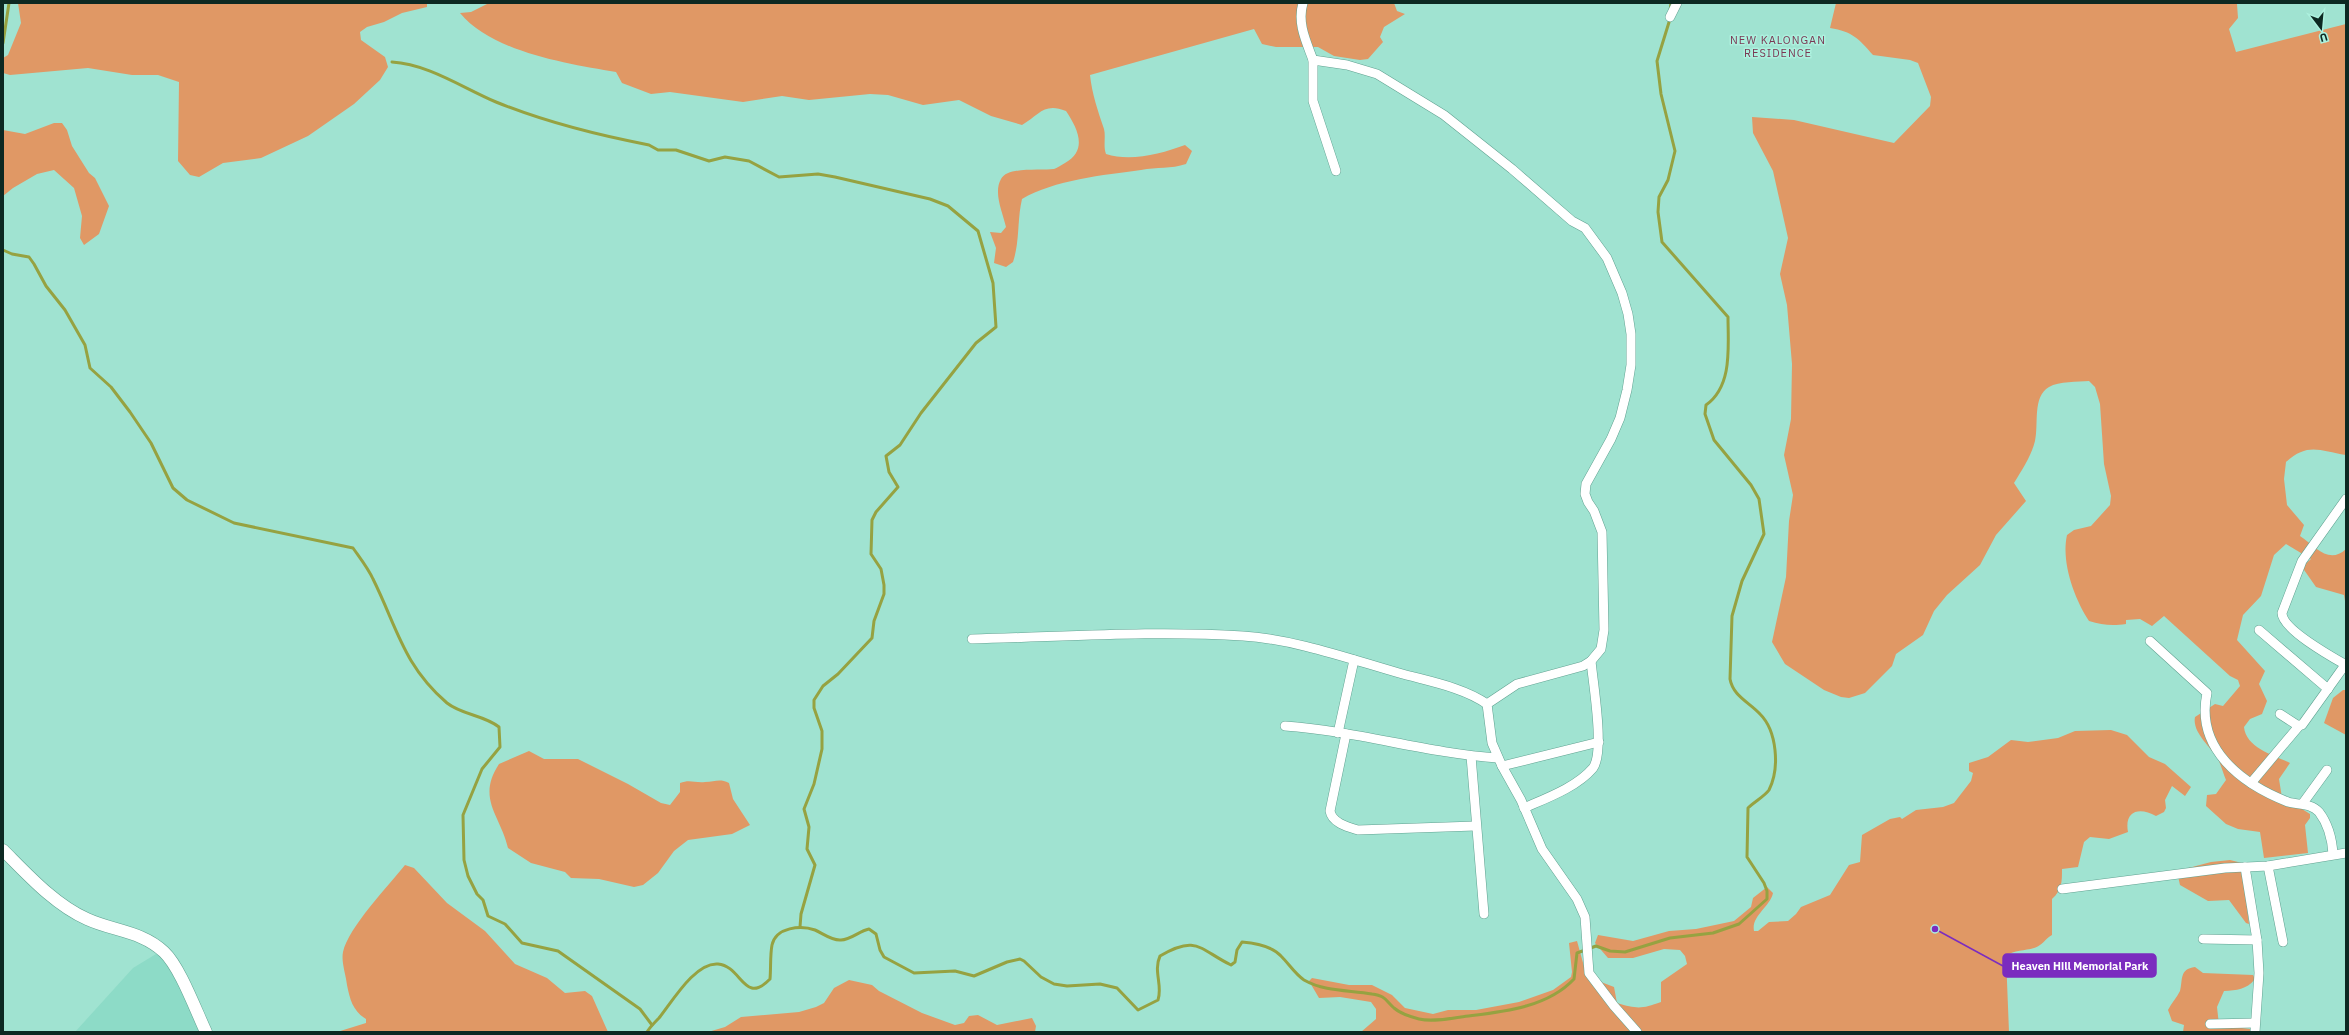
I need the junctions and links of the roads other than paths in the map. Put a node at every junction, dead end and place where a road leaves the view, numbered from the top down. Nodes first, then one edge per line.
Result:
1 (1303, 3) edge
2 (1677, 3) edge
3 (1670, 17) dead end
4 (1313, 60) junction
5 (1336, 171) dead end
6 (2346, 499) edge
7 (2259, 630) dead end
8 (972, 639) dead end
9 (2150, 641) dead end
10 (1354, 660) junction
11 (1591, 661) junction
12 (2345, 665) edge
13 (2328, 689) junction
14 (1487, 704) junction
15 (2280, 714) dead end
16 (1285, 726) dead end
17 (2299, 726) junction
18 (1342, 733) junction
19 (1599, 742) junction
20 (1471, 756) junction
21 (1500, 762) junction
22 (2327, 770) dead end
23 (2251, 783) junction
24 (2303, 803) junction
25 (1524, 808) junction
26 (1475, 826) junction
27 (3, 850) edge
28 (2346, 853) edge
29 (2334, 854) junction
30 (2268, 866) junction
31 (2245, 867) junction
32 (2062, 889) dead end
33 (1484, 914) dead end
34 (2203, 939) dead end
35 (2257, 940) junction
36 (2283, 942) dead end
37 (2210, 1024) dead end
38 (2255, 1028) edge
39 (206, 1032) edge
40 (1637, 1032) edge

1 - 4 street
2 - 3 street
4 - 5 street
4 - 11 street
6 - 12 street
7 - 13 street
8 - 10 street
9 - 23 street
10 - 14 street
10 - 18 street
11 - 14 street
11 - 19 street
12 - 13 street
13 - 17 street
14 - 21 street
15 - 17 street
16 - 18 street
17 - 23 street
18 - 20 street
18 - 26 street
19 - 21 street
19 - 25 street
20 - 21 street
20 - 26 street
21 - 25 street
22 - 24 street
23 - 24 street
24 - 29 street
25 - 40 street
26 - 33 street
27 - 39 main road
28 - 29 street
29 - 30 street
30 - 31 street
30 - 36 street
31 - 32 street
31 - 35 street
34 - 35 street
35 - 38 street
37 - 38 street

